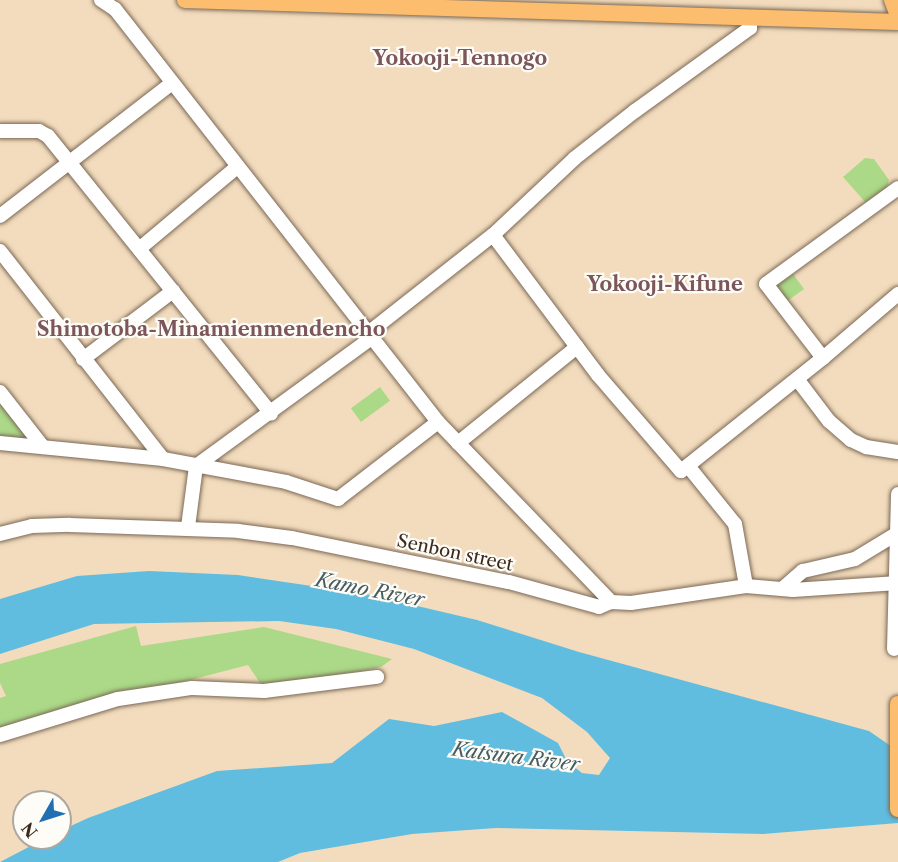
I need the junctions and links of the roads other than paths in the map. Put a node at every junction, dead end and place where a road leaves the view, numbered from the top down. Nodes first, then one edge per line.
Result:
1 (101, 0) edge
2 (185, 0) edge
3 (892, 0) edge
4 (306, 1) edge
5 (898, 16) edge
6 (750, 17) junction
7 (898, 22) edge
8 (172, 83) junction
9 (0, 130) edge
10 (69, 162) junction
11 (237, 167) junction
12 (898, 188) edge
13 (0, 216) edge
14 (493, 235) junction
15 (139, 249) junction
16 (0, 250) edge
17 (173, 291) junction
18 (898, 294) edge
19 (368, 336) junction
20 (577, 347) junction
21 (823, 358) junction
22 (83, 359) junction
23 (797, 379) junction
24 (0, 392) edge
25 (271, 413) junction
26 (438, 422) junction
27 (0, 442) edge
28 (458, 443) junction
29 (43, 447) junction
30 (898, 452) edge
31 (163, 459) junction
32 (196, 466) junction
33 (688, 466) junction
34 (898, 494) edge
35 (188, 527) junction
36 (0, 534) edge
37 (896, 534) edge
38 (897, 583) edge
39 (746, 586) junction
40 (782, 589) junction
41 (611, 602) junction
42 (896, 642) edge
43 (377, 677) dead end
44 (898, 704) edge
45 (0, 735) edge
46 (898, 809) edge

1 - 8 street
2 - 4 main road
3 - 5 main road
4 - 6 main road
6 - 7 main road
6 - 14 street
8 - 10 street
8 - 11 street
9 - 10 street
10 - 13 street
10 - 15 street
11 - 15 street
11 - 19 street
12 - 21 street
14 - 19 street
14 - 20 street
15 - 17 street
16 - 22 street
17 - 22 street
17 - 25 street
18 - 21 street
19 - 25 street
19 - 26 street
20 - 28 street
20 - 33 street
21 - 23 street
22 - 31 street
23 - 30 street
23 - 33 street
24 - 29 street
25 - 32 street
26 - 28 street
26 - 32 street
27 - 29 street
28 - 41 street
29 - 31 street
31 - 32 street
32 - 35 street
33 - 39 street
34 - 37 street
35 - 36 street, Senbon street
35 - 41 street, Senbon street
37 - 38 street
37 - 40 street
38 - 40 street, Senbon street
38 - 42 street
39 - 40 street, Senbon street
39 - 41 street, Senbon street
43 - 45 street
44 - 46 main road

